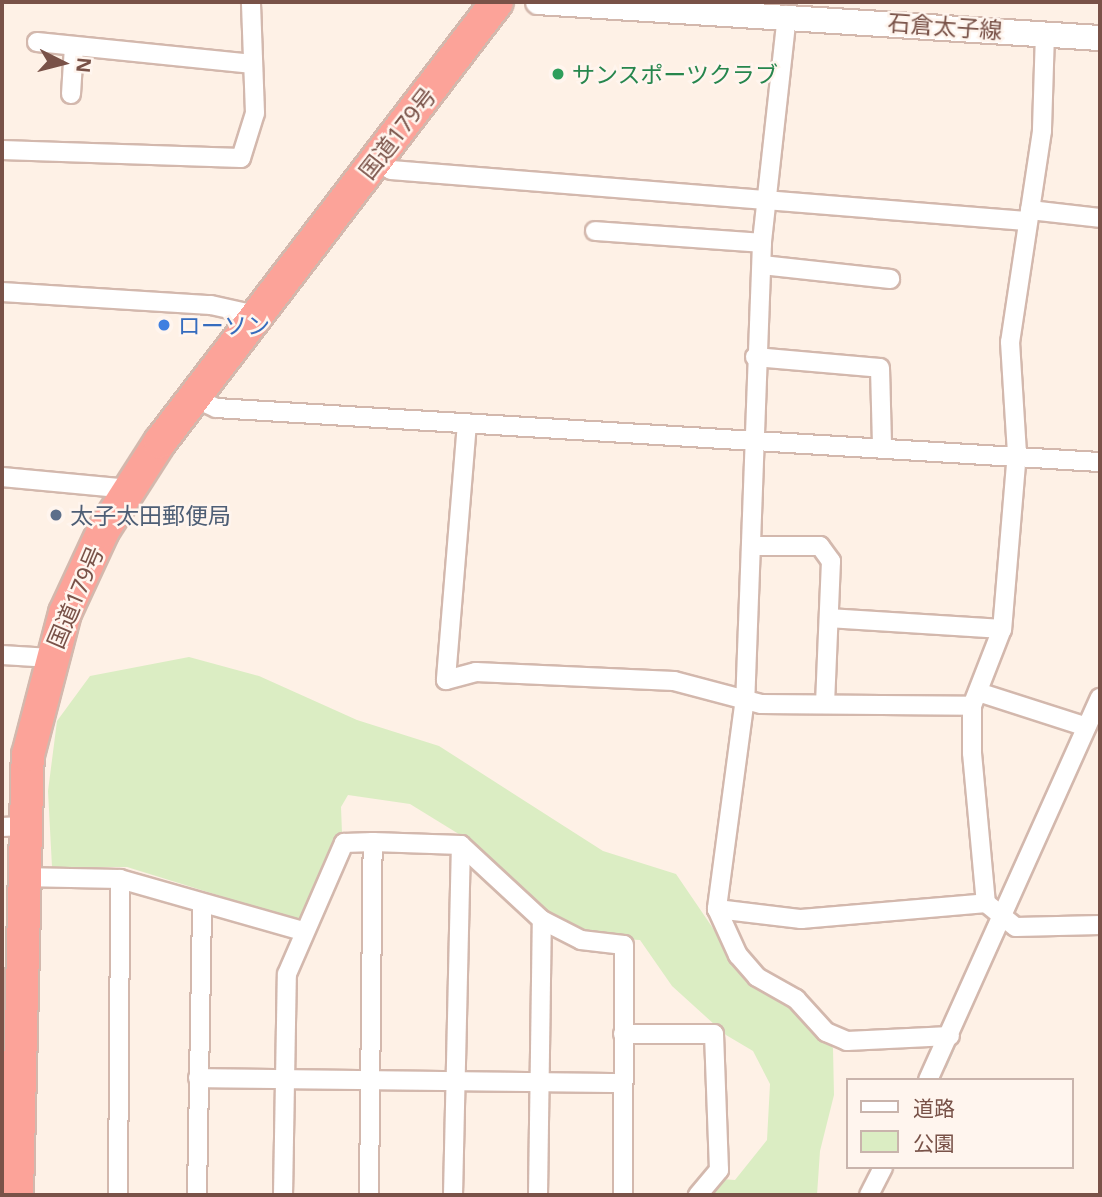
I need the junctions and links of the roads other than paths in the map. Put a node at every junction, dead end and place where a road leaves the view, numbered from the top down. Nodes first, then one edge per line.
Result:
1 (251, 2) edge
2 (498, 2) edge
3 (538, 2) edge
4 (787, 16) junction
5 (1045, 33) junction
6 (1100, 38) edge
7 (37, 43) dead end
8 (74, 46) junction
9 (253, 64) junction
10 (71, 94) dead end
11 (2, 150) edge
12 (374, 161) junction
13 (766, 198) junction
14 (1028, 216) junction
15 (1100, 218) edge
16 (595, 230) dead end
17 (762, 243) junction
18 (762, 265) junction
19 (890, 279) dead end
20 (2, 292) edge
21 (256, 315) junction
22 (755, 356) junction
23 (194, 398) junction
24 (467, 423) junction
25 (752, 443) junction
26 (882, 447) junction
27 (1017, 452) junction
28 (1100, 462) edge
29 (2, 477) edge
30 (128, 489) junction
31 (753, 545) junction
32 (829, 618) junction
33 (1002, 629) junction
34 (2, 655) edge
35 (50, 658) junction
36 (745, 698) junction
37 (1100, 698) edge
38 (975, 699) junction
39 (825, 704) junction
40 (1087, 727) junction
41 (13, 826) edge
42 (373, 842) junction
43 (461, 845) junction
44 (21, 877) junction
45 (120, 879) junction
46 (202, 903) junction
47 (985, 903) junction
48 (717, 909) junction
49 (1001, 917) junction
50 (542, 920) junction
51 (1100, 925) edge
52 (303, 931) junction
53 (623, 1034) junction
54 (950, 1036) junction
55 (198, 1078) junction
56 (929, 1078) edge
57 (285, 1079) junction
58 (454, 1080) junction
59 (371, 1081) junction
60 (540, 1082) junction
61 (623, 1083) junction
62 (882, 1169) edge
63 (17, 1195) edge
64 (118, 1195) edge
65 (197, 1195) edge
66 (283, 1195) edge
67 (369, 1195) edge
68 (453, 1195) edge
69 (538, 1195) edge
70 (623, 1195) edge
71 (698, 1195) edge
72 (869, 1195) edge

1 - 9 street
2 - 12 highway, 国道179号
3 - 4 main road, 石倉太子線
4 - 5 main road, 石倉太子線
4 - 13 street
5 - 6 main road, 石倉太子線
5 - 14 street
7 - 8 street
8 - 9 street
8 - 10 street
9 - 11 street
12 - 13 street
12 - 21 highway, 国道179号
13 - 14 street
13 - 17 street
14 - 15 street
14 - 27 street
16 - 17 street
17 - 18 street
18 - 19 street
18 - 22 street
20 - 21 street
21 - 23 highway, 国道179号
22 - 25 street
22 - 26 street
23 - 24 street
23 - 30 highway, 国道179号
24 - 25 street
24 - 36 street
25 - 26 street
25 - 31 street
26 - 27 street
27 - 28 street
27 - 33 street
29 - 30 street
30 - 35 highway, 国道179号
31 - 32 street
31 - 36 street
32 - 33 street
32 - 39 street
33 - 38 street
34 - 35 street
35 - 41 highway, 国道179号
36 - 39 street
36 - 48 street
37 - 40 street
38 - 39 street
38 - 40 street
38 - 47 street
40 - 49 street
41 - 44 highway, 国道179号
42 - 43 street
42 - 52 street
42 - 59 street
43 - 50 street
43 - 58 street
44 - 45 street
44 - 63 highway, 国道179号
45 - 46 street
45 - 64 street
46 - 52 street
46 - 55 street
47 - 48 street
47 - 49 street
48 - 54 street
49 - 51 street
49 - 54 street
50 - 53 street
50 - 60 street
52 - 57 street
53 - 61 street
53 - 71 street
54 - 56 street
55 - 57 street
55 - 65 street
57 - 59 street
57 - 66 street
58 - 59 street
58 - 60 street
58 - 68 street
59 - 67 street
60 - 61 street
60 - 69 street
61 - 70 street
62 - 72 street

